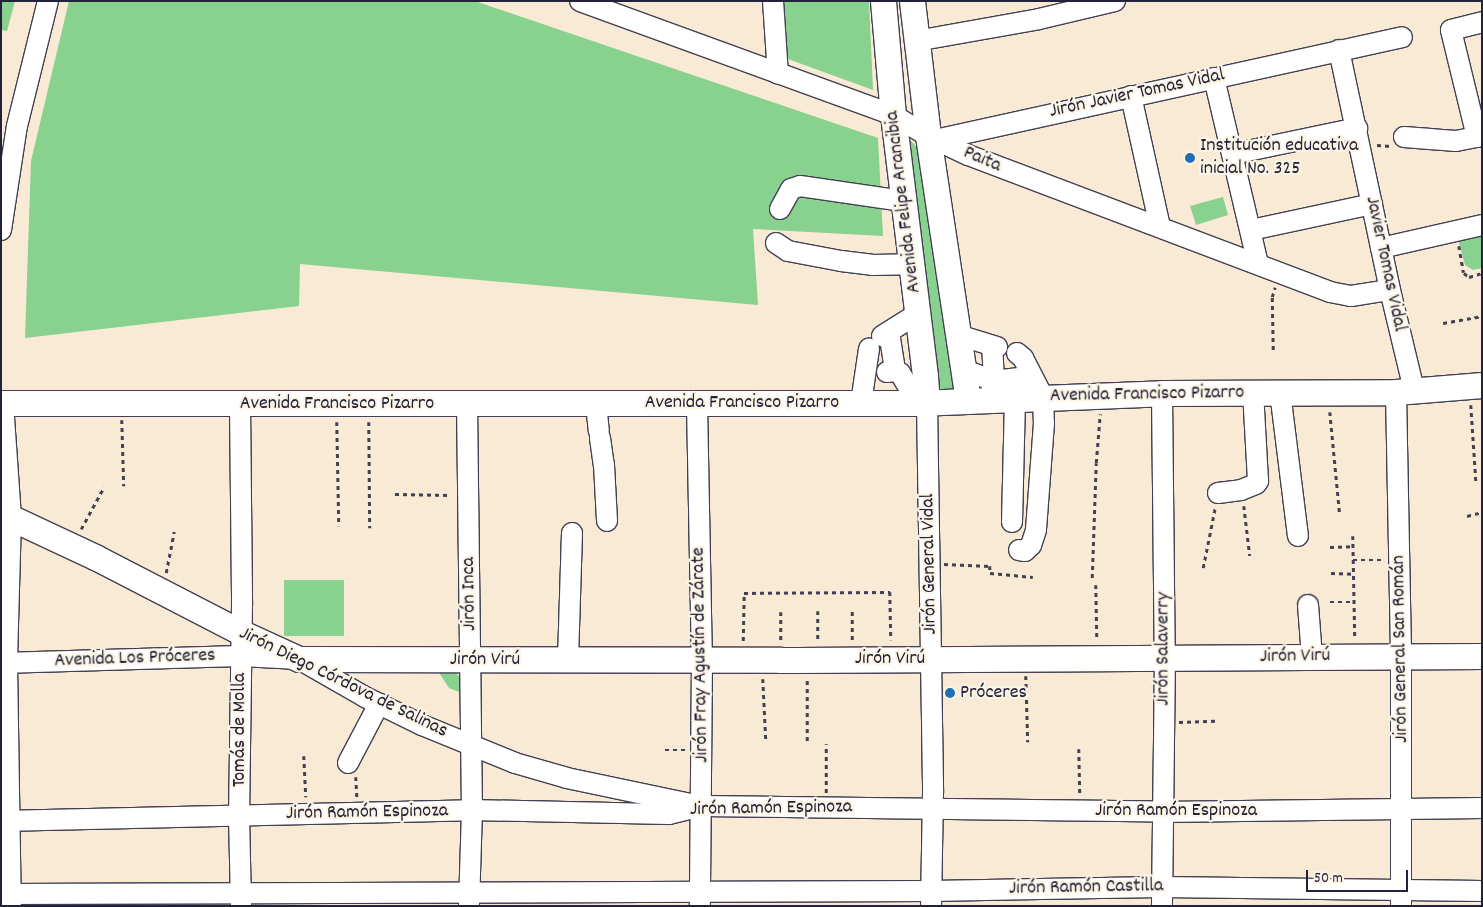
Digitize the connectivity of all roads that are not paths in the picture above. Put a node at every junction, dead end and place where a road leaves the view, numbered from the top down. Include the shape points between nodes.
1 (48, 1) edge
2 (580, 1) edge
3 (772, 1) edge
4 (883, 1) edge
5 (912, 1) edge
6 (1115, 1) edge
7 (1482, 22) edge
8 (1402, 37) dead end
9 (916, 41) junction
10 (1339, 50) junction
11 (778, 74) junction
12 (1214, 78) junction
13 (1131, 96) junction
14 (893, 115) junction
15 (1357, 128) junction
16 (1404, 137) dead end
17 (1480, 137) edge
18 (932, 138) junction
19 (1233, 154) junction
20 (903, 201) junction
21 (1372, 204) junction
22 (780, 209) dead end
23 (1482, 225) edge
24 (1160, 227) junction
25 (1, 230) edge
26 (1251, 230) junction
27 (776, 243) dead end
28 (1382, 248) junction
29 (911, 264) junction
30 (1258, 264) junction
31 (1390, 290) junction
32 (917, 314) junction
33 (958, 335) junction
34 (880, 339) junction
35 (1017, 354) dead end
36 (880, 373) junction
37 (1477, 385) edge
38 (1038, 387) junction
39 (1405, 391) junction
40 (1252, 392) junction
41 (1280, 392) junction
42 (1162, 393) junction
43 (984, 394) junction
44 (1015, 399) junction
45 (2, 403) edge
46 (467, 403) junction
47 (861, 403) junction
48 (922, 403) junction
49 (240, 404) junction
50 (596, 404) junction
51 (697, 404) junction
52 (1218, 492) road end
53 (6, 515) edge
54 (608, 521) dead end
55 (1012, 522) dead end
56 (572, 533) dead end
57 (1298, 536) dead end
58 (1019, 550) dead end
59 (1308, 605) dead end
60 (240, 644) junction
61 (1401, 656) junction
62 (1482, 656) edge
63 (1312, 657) junction
64 (1165, 658) junction
65 (299, 659) junction
66 (931, 659) junction
67 (471, 660) junction
68 (568, 660) junction
69 (702, 660) junction
70 (4, 663) edge
71 (379, 704) junction
72 (470, 745) junction
73 (352, 765) road end
74 (702, 806) junction
75 (932, 808) junction
76 (1482, 808) edge
77 (1402, 809) junction
78 (472, 810) junction
79 (1162, 812) junction
80 (239, 816) junction
81 (6, 821) edge
82 (1482, 890) edge
83 (1161, 896) edge
84 (8, 898) edge
85 (700, 898) edge
86 (931, 898) edge
87 (1401, 898) edge
88 (469, 899) edge
89 (241, 900) edge

1 - 25 street via 17,126
2 - 11 street, Paita
3 - 11 street
4 - 14 main road, Avenida Felipe Arancibia
5 - 9 main road, Avenida Felipe Arancibia
6 - 9 street via 1039,19
7 - 17 street via 1452,29
8 - 10 street, Jirón Javier Tomas Vidal
9 - 18 main road, Avenida Felipe Arancibia
10 - 12 street, Jirón Javier Tomas Vidal
10 - 15 street, Javier Tomas Vidal
11 - 14 street, Paita
12 - 13 street, Jirón Javier Tomas Vidal
12 - 19 street
13 - 18 street, Jirón Javier Tomas Vidal
13 - 24 street
14 - 18 street, Paita
14 - 20 main road, Avenida Felipe Arancibia
15 - 19 street
15 - 21 street, Javier Tomas Vidal
16 - 17 street via 1443,141
18 - 24 street, Paita
18 - 33 main road, Avenida Felipe Arancibia
19 - 26 street
20 - 22 street via 800,186 791,189
20 - 29 main road, Avenida Felipe Arancibia
21 - 26 street
21 - 28 street, Javier Tomas Vidal
23 - 28 street
24 - 30 street, Paita
26 - 30 street
27 - 29 street via 788,251 841,261 872,265
28 - 31 street, Javier Tomas Vidal
29 - 32 main road, Avenida Felipe Arancibia
30 - 31 street, Paita via 1345,296
31 - 39 street, Javier Tomas Vidal
32 - 34 street
32 - 48 main road, Avenida Felipe Arancibia
33 - 43 main road, Avenida Felipe Arancibia via 964,370
33 - 43 street via 994,347
34 - 36 street
34 - 36 street
35 - 38 street
36 - 47 street
36 - 48 street via 900,373
37 - 39 main road, Avenida Francisco Pizarro
38 - 42 main road, Avenida Francisco Pizarro via 1102,395
38 - 43 street
38 - 44 main road, Avenida Francisco Pizarro
38 - 58 street via 1044,423 1036,530 1031,546 1025,551
39 - 41 main road, Avenida Francisco Pizarro
39 - 61 street, Jirón General San Román
40 - 41 main road, Avenida Francisco Pizarro
40 - 42 main road, Avenida Francisco Pizarro
40 - 52 street via 1258,481 1242,490
41 - 57 street
42 - 64 street, Jirón Salaverry
43 - 44 main road, Avenida Francisco Pizarro
43 - 48 main road, Avenida Francisco Pizarro
44 - 55 street
45 - 49 main road, Avenida Francisco Pizarro
45 - 53 street
46 - 49 main road, Avenida Francisco Pizarro
46 - 50 main road, Avenida Francisco Pizarro
46 - 67 street, Jirón Inca
47 - 48 main road, Avenida Francisco Pizarro
47 - 51 main road, Avenida Francisco Pizarro
48 - 66 street, Jirón General Vidal
49 - 60 street, Tomás de Molla
50 - 51 main road, Avenida Francisco Pizarro
50 - 54 street
51 - 69 street, Jirón Fray Agustín de Zárate
53 - 60 main road, Jirón Diego Córdova de Salinas via 161,591
53 - 70 street
56 - 68 street
59 - 63 street
60 - 65 main road, Jirón Diego Córdova de Salinas
60 - 70 street, Avenida Los Próceres
60 - 80 street, Tomás de Molla
61 - 62 main road, Jirón Virú
61 - 63 main road, Jirón Virú
61 - 77 street, Jirón General San Román
63 - 64 main road, Jirón Virú
64 - 66 main road, Jirón Virú
64 - 79 street, Jirón Salaverry
65 - 67 main road, Jirón Virú
65 - 71 street, Jirón Diego Córdova de Salinas
66 - 69 main road, Jirón Virú
66 - 75 street, Jirón General Vidal
67 - 68 main road, Jirón Virú
67 - 72 street, Jirón Inca
68 - 69 main road, Jirón Virú
69 - 74 street, Jirón Fray Agustín de Zárate
70 - 81 street
71 - 72 street, Jirón Diego Córdova de Salinas
71 - 73 street
72 - 74 street, Jirón Diego Córdova de Salinas via 542,772
72 - 78 street, Jirón Inca
74 - 75 street, Jirón Ramón Espinoza
74 - 78 street, Jirón Ramón Espinoza via 669,814
74 - 85 street, Jirón Fray Agustín de Zárate
75 - 79 street, Jirón Ramón Espinoza
75 - 86 street, Jirón General Vidal
76 - 77 street, Jirón Ramón Espinoza
77 - 79 street, Jirón Ramón Espinoza
77 - 87 street, Jirón General San Román
78 - 80 street, Jirón Ramón Espinoza
78 - 88 street, Jirón Inca
79 - 83 street, Jirón Salaverry
80 - 81 street, Jirón Ramón Espinoza
80 - 89 street, Tomás de Molla
81 - 84 street
82 - 87 street, Jirón Ramón Castilla
83 - 86 street, Jirón Ramón Castilla
83 - 87 street, Jirón Ramón Castilla
84 - 89 street, Jirón Ramón Castilla
85 - 86 street, Jirón Ramón Castilla
85 - 88 street, Jirón Ramón Castilla
88 - 89 street, Jirón Ramón Castilla

